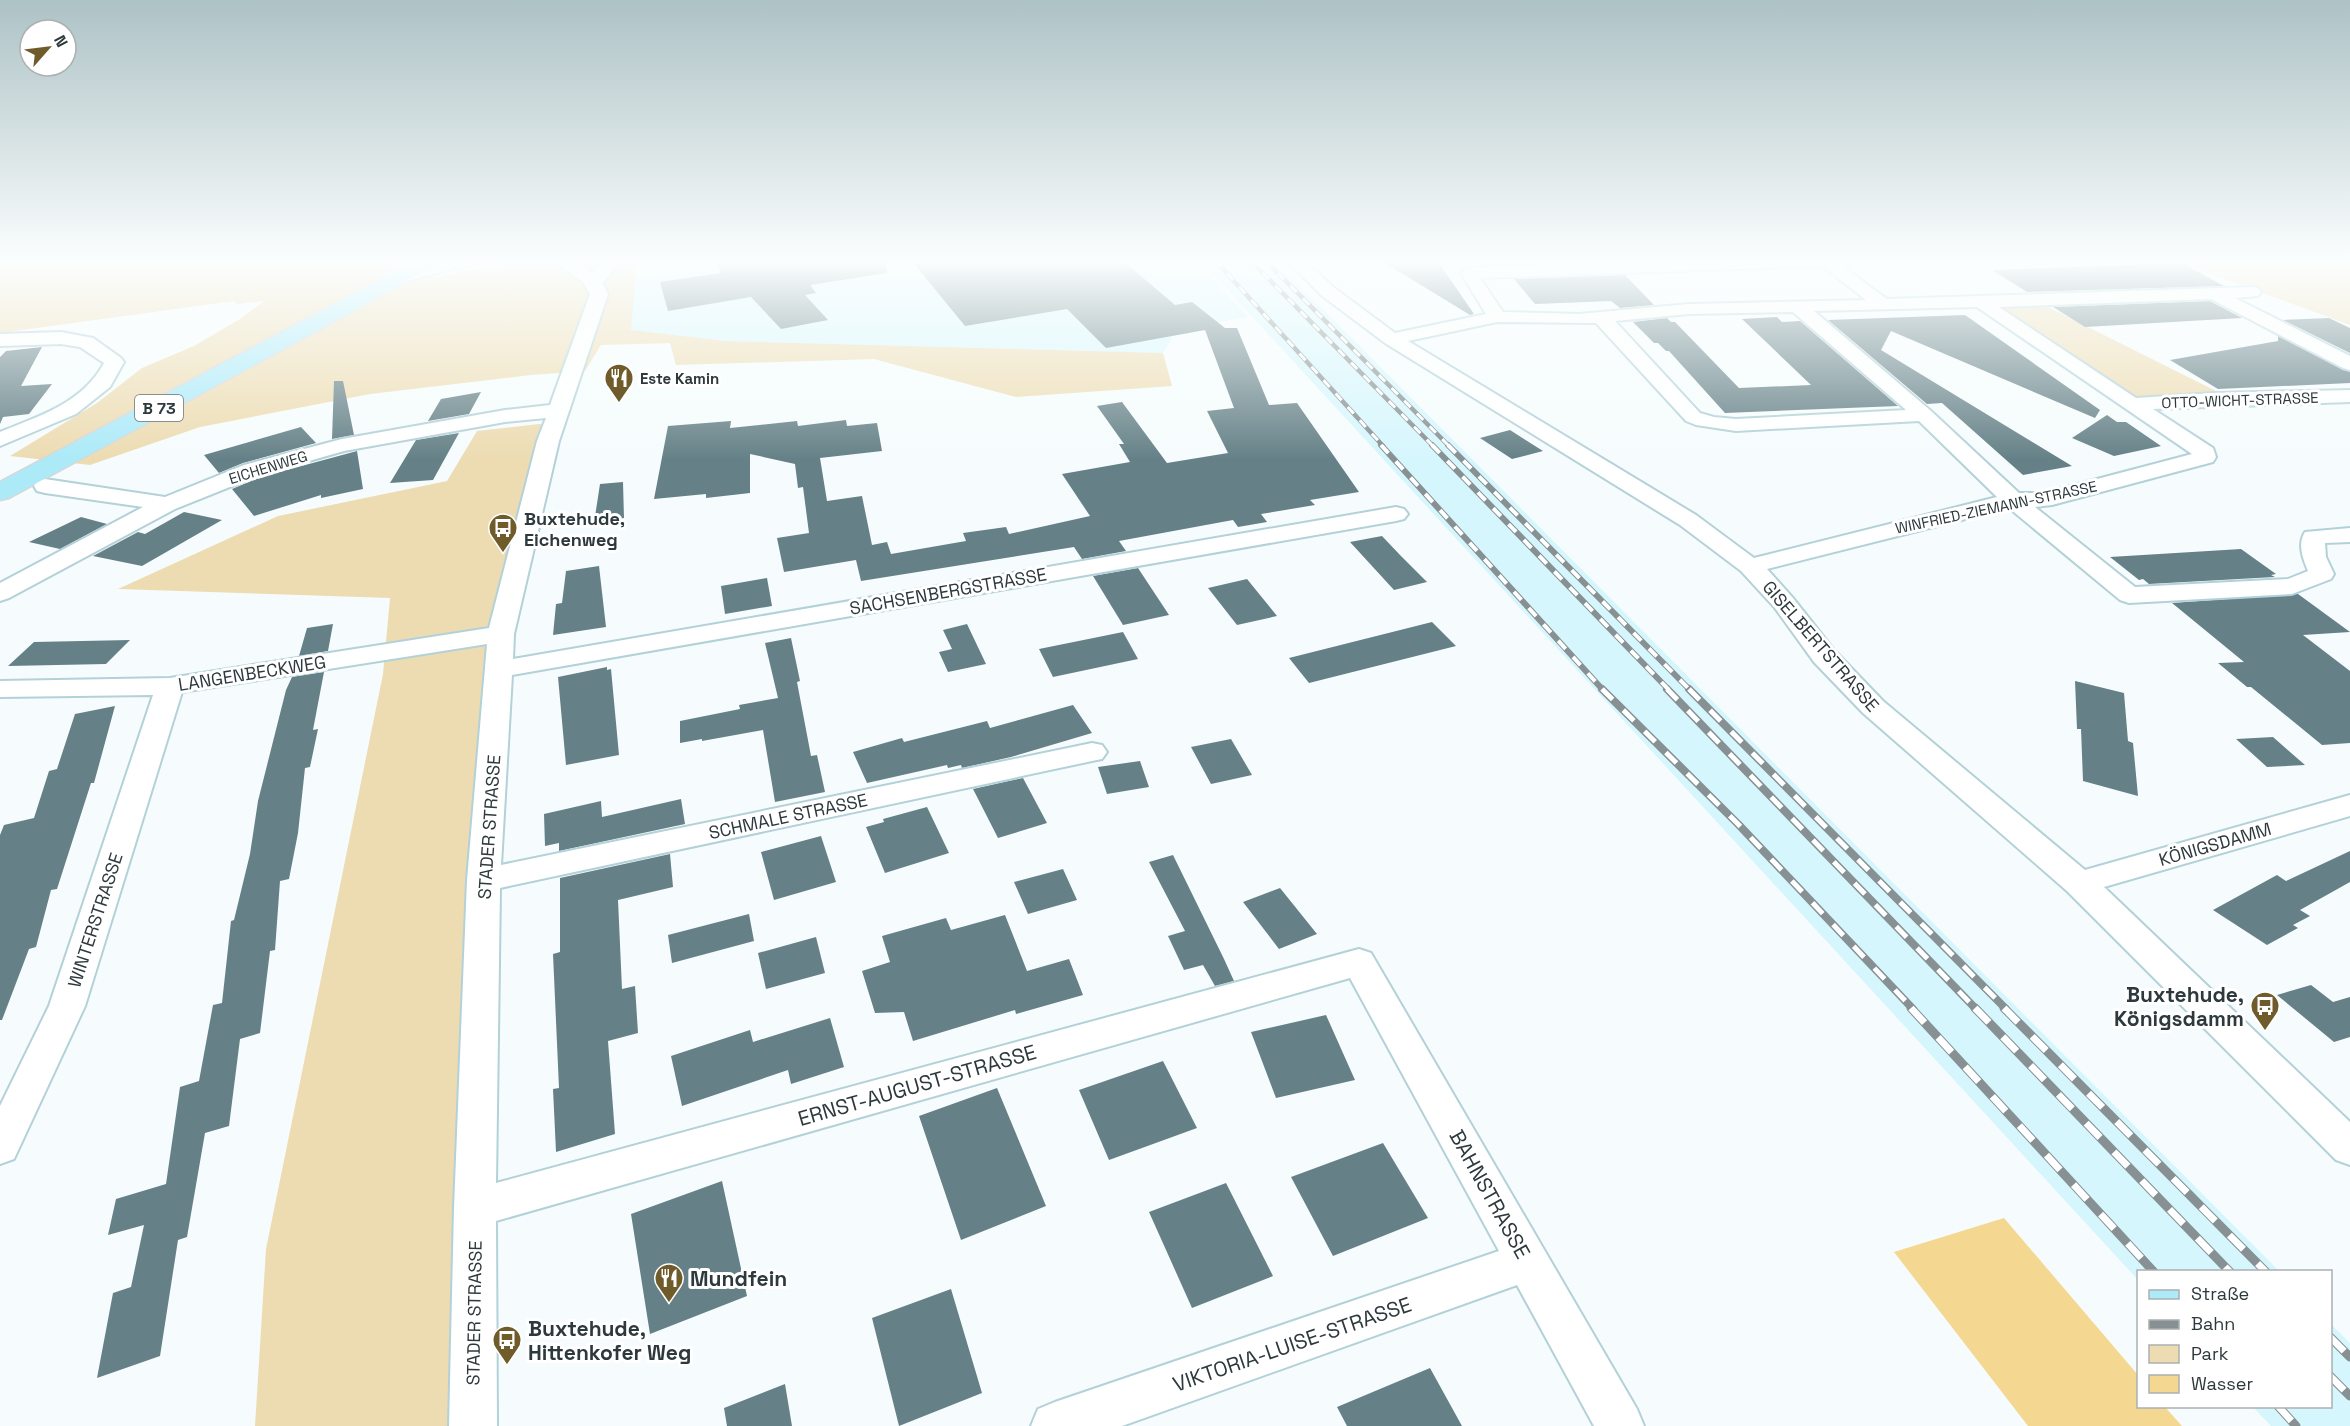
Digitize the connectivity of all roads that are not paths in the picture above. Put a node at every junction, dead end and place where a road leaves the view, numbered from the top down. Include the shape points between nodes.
1 (308, 327) edge
2 (587, 327) edge
3 (1375, 327) edge
4 (1451, 327) edge
5 (1610, 327) edge
6 (1821, 327) edge
7 (2017, 327) edge
8 (2278, 327) edge
9 (1392, 339) junction
10 (0, 340) edge
11 (2350, 364) edge
12 (2350, 396) edge
13 (2329, 398) junction
14 (2130, 404) junction
15 (558, 410) junction
16 (2350, 410) edge
17 (1924, 415) junction
18 (0, 440) edge
19 (45, 486) dead end
20 (0, 492) edge
21 (2013, 500) junction
22 (167, 504) junction
23 (1396, 514) dead end
24 (2350, 535) edge
25 (1750, 566) junction
26 (0, 593) edge
27 (501, 634) junction
28 (501, 669) junction
29 (170, 686) junction
30 (0, 688) edge
31 (1092, 752) dead end
32 (2350, 806) edge
33 (484, 880) junction
34 (2079, 883) junction
35 (1359, 962) joint
36 (0, 1147) edge
37 (2350, 1148) edge
38 (475, 1208) junction
39 (1528, 1261) junction
40 (473, 1426) edge
41 (1055, 1426) edge
42 (1620, 1426) edge

1 - 20 main road, B 73
2 - 15 street, STADER STRASSE
3 - 9 street, GISELBERTSTRASSE
4 - 9 street
5 - 17 street via 1693,417 1707,423 1819,422
6 - 17 street
7 - 14 street, WINFRIED-ZIEMANN-STRASSE
8 - 11 street
9 - 25 street, GISELBERTSTRASSE via 1688,520
10 - 18 street via 86,342 114,362 103,383 69,410
12 - 13 street, OTTO-WICHT-STRASSE
13 - 14 street, OTTO-WICHT-STRASSE
13 - 16 street
14 - 21 street, WINFRIED-ZIEMANN-STRASSE via 2198,447 2205,457 2044,500
15 - 22 street, EICHENWEG via 342,446 252,470
15 - 27 street, STADER STRASSE
17 - 21 street
19 - 22 street
21 - 24 street via 2129,595 2292,586 2322,574 2314,557 2313,537
21 - 25 street, WINFRIED-ZIEMANN-STRASSE
22 - 26 street, EICHENWEG
23 - 28 street, SACHSENBERGSTRASSE
25 - 34 street, GISELBERTSTRASSE via 1824,656 1873,707
27 - 28 street, STADER STRASSE
27 - 29 street, LANGENBECKWEG
28 - 33 street, STADER STRASSE
29 - 30 street, LANGENBECKWEG
29 - 36 street, WINTERSTRASSE via 67,1006
31 - 33 street, SCHMALE STRASSE
32 - 34 street, KÖNIGSDAMM
33 - 38 street, STADER STRASSE
34 - 37 street, GISELBERTSTRASSE
35 - 38 street, ERNST-AUGUST-STRASSE
35 - 39 street, BAHNSTRASSE
38 - 40 street, STADER STRASSE
39 - 41 street, VIKTORIA-LUISE-STRASSE
39 - 42 street, BAHNSTRASSE

